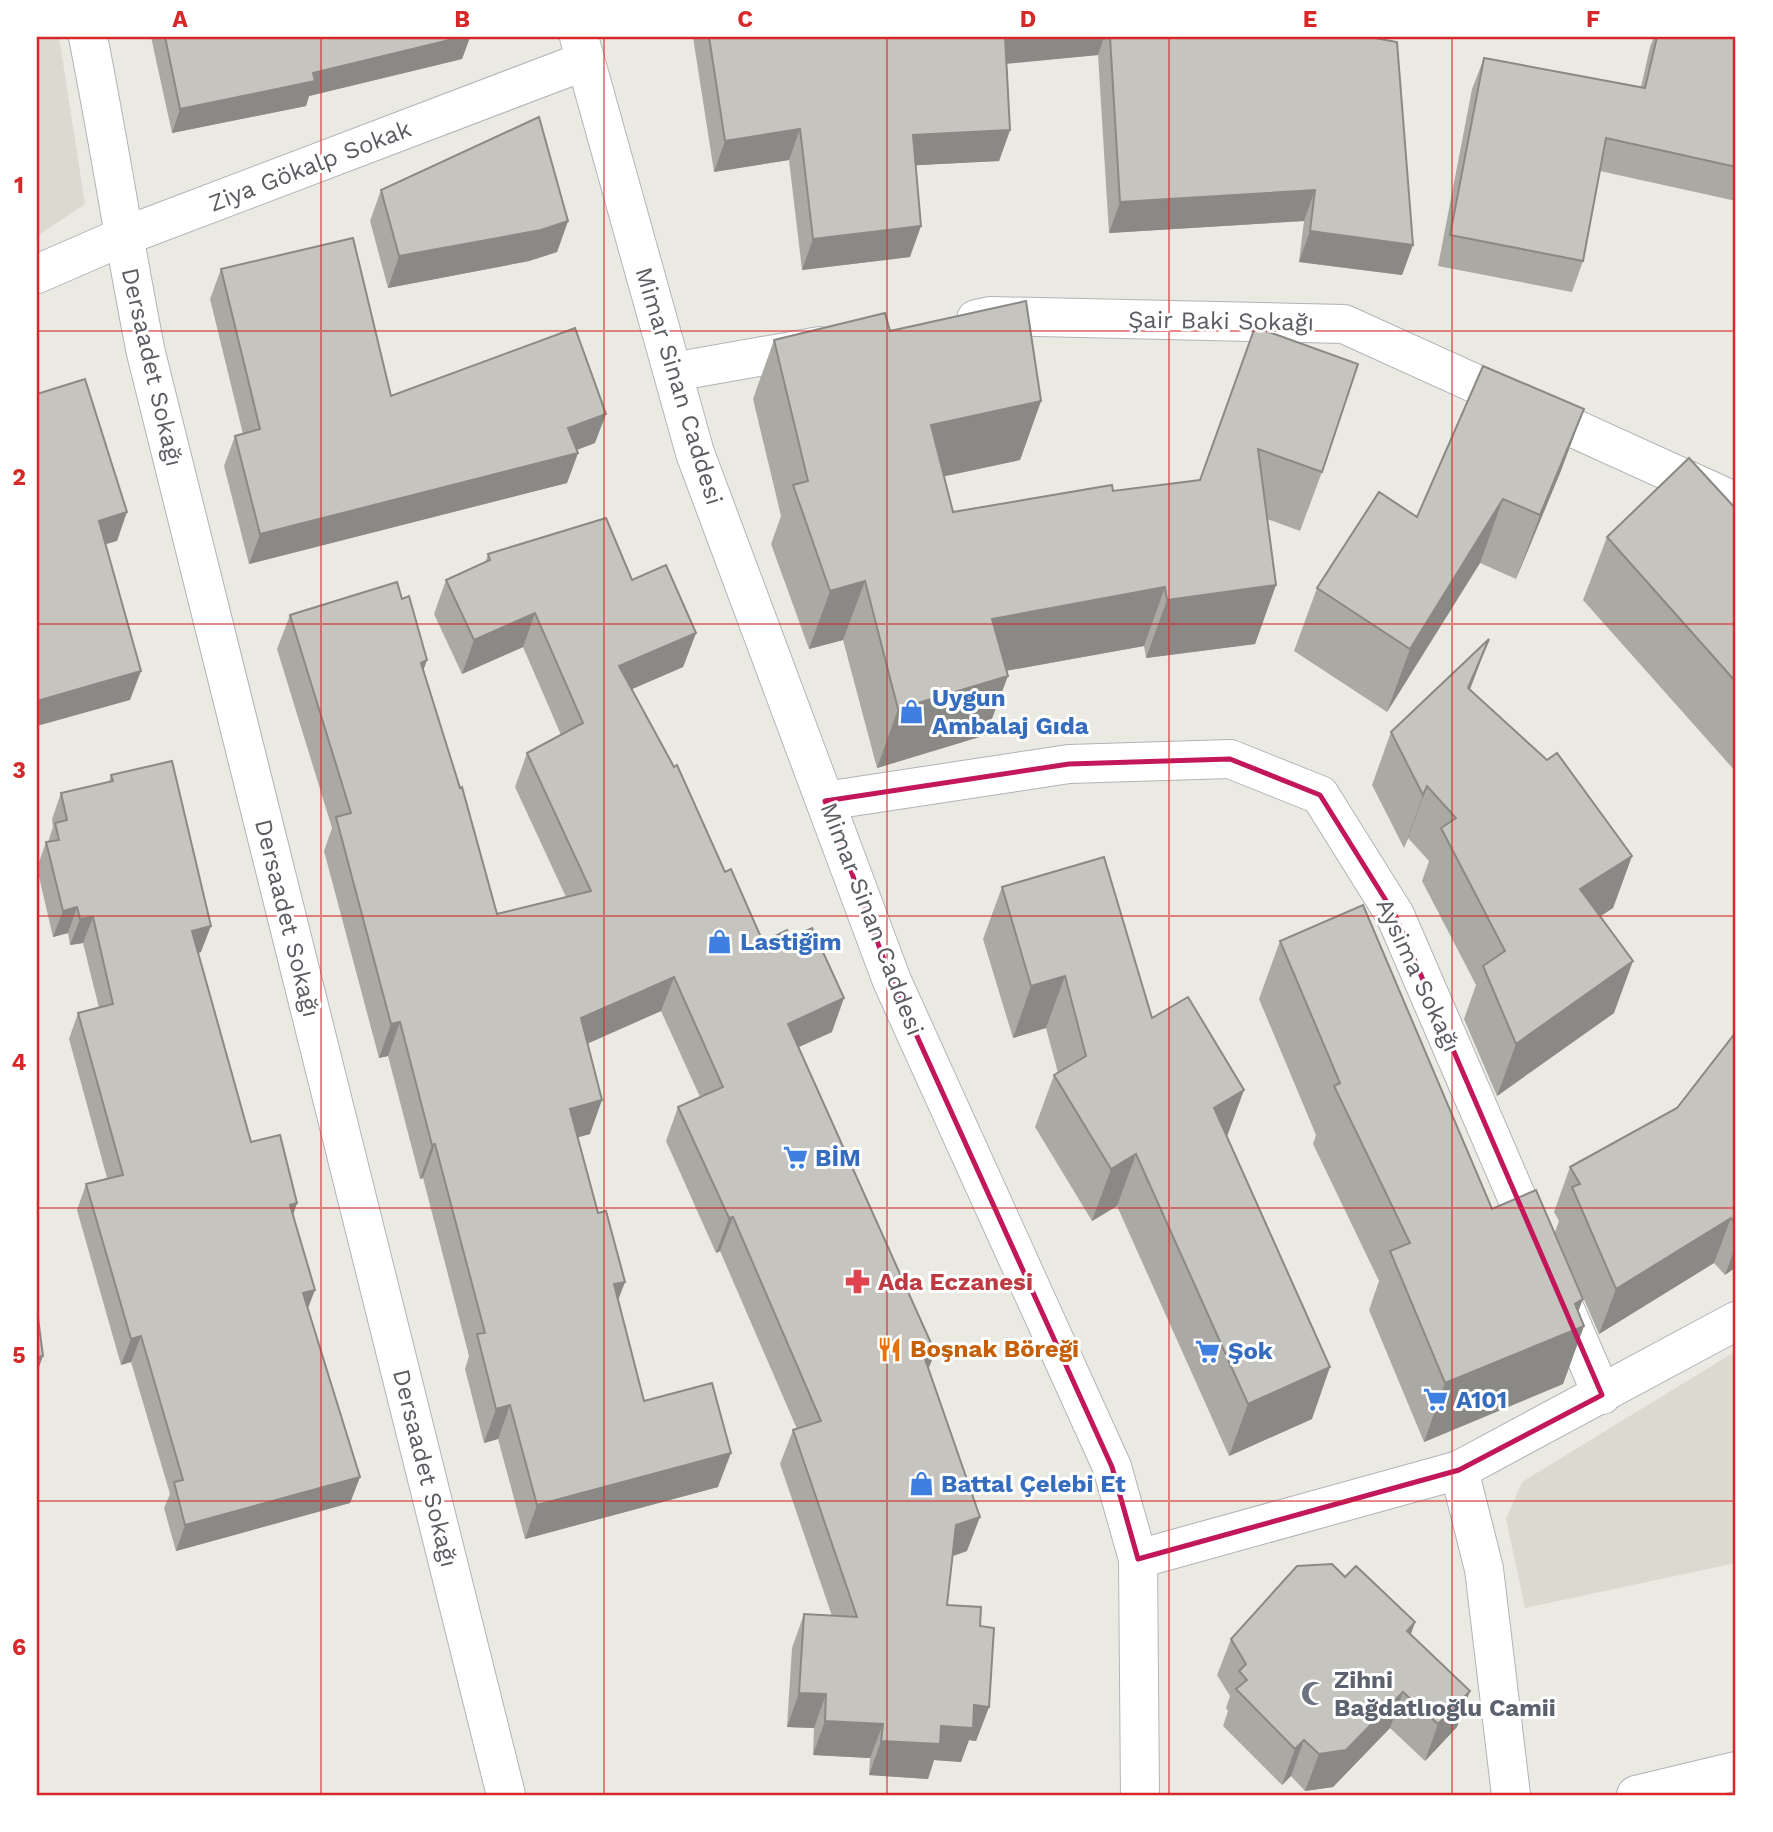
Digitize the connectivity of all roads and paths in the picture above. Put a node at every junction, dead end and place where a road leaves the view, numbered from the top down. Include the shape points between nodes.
1 (88, 37) edge
2 (582, 49) edge
3 (122, 237) junction
4 (37, 274) edge
5 (935, 326) edge
6 (852, 340) edge
7 (673, 372) junction
8 (1736, 502) edge
9 (825, 801) junction
10 (1736, 1321) edge
11 (1602, 1395) junction
12 (1459, 1471) junction
13 (1138, 1559) junction
14 (1736, 1771) edge
15 (506, 1795) edge
16 (1140, 1795) edge
17 (1511, 1795) edge
18 (1636, 1795) edge

1 - 3 street, Dersaadet Sokağı via 115,173
2 - 3 street, Ziya Gökalp Sokak
2 - 7 street, Mimar Sinan Caddesi
3 - 4 street, Ziya Gökalp Sokak
3 - 15 street, Dersaadet Sokağı via 146,353
5 - 8 street, Şair Baki Sokağı via 990,316 1344,324
6 - 7 street
7 - 9 street, Mimar Sinan Caddesi via 695,453
9 - 11 street, Aysima Sokağı via 1069,764 1230,758 1320,794 1395,915
9 - 13 street, Mimar Sinan Caddesi via 892,981 1112,1467
10 - 11 street
11 - 12 street
12 - 13 street
12 - 17 street via 1484,1569
13 - 16 street, Mimar Sinan Caddesi
14 - 18 street

